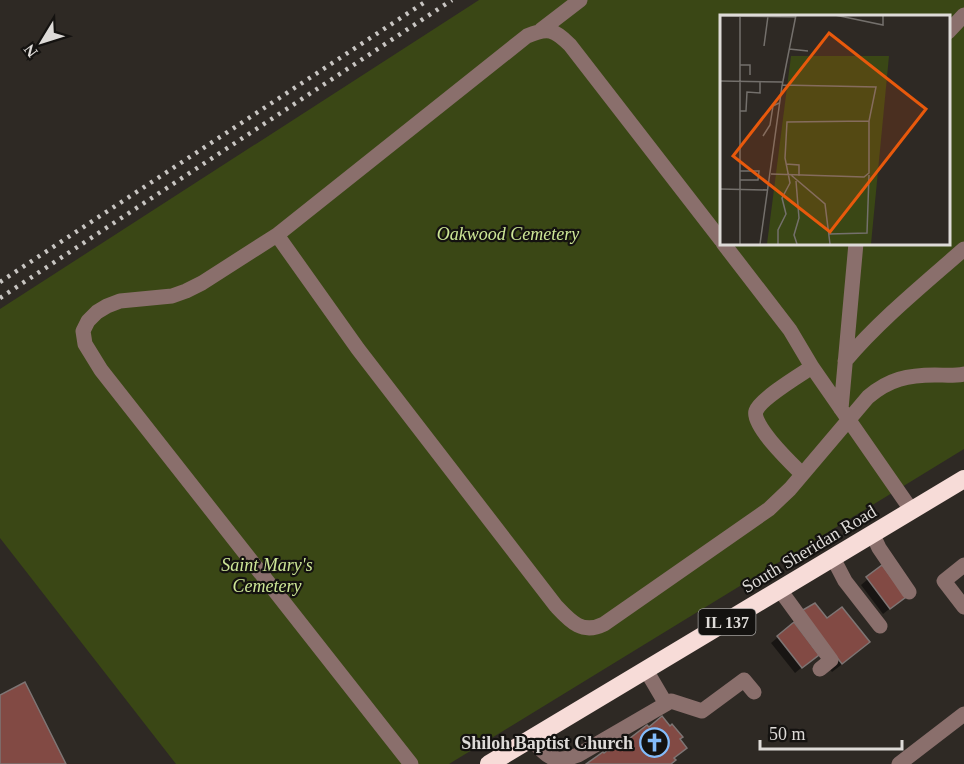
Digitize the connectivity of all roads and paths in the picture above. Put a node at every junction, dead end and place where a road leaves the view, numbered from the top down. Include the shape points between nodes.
1 (580, 0) edge
2 (964, 15) edge
3 (541, 30) junction
4 (949, 31) edge
5 (277, 235) junction
6 (720, 238) edge
7 (724, 244) edge
8 (856, 244) edge
9 (964, 249) edge
10 (845, 361) junction
11 (812, 368) junction
12 (964, 374) edge
13 (845, 415) junction
14 (802, 474) junction
15 (964, 479) edge
16 (912, 511) junction
17 (873, 535) junction
18 (833, 558) junction
19 (964, 566) edge
20 (780, 590) junction
21 (909, 592) dead end
22 (964, 607) edge
23 (880, 626) dead end
24 (820, 669) dead end
25 (646, 670) junction
26 (754, 692) dead end
27 (666, 704) junction
28 (964, 714) edge
29 (532, 739) junction
30 (411, 764) edge
31 (489, 764) edge
32 (899, 764) edge

1 - 3 street
2 - 4 street
3 - 5 street via 527,36
3 - 6 street via 555,32 570,45
5 - 14 street via 358,349 556,606 577,625 587,629 604,624 769,509
5 - 30 street via 186,291 107,306 88,321 83,331 85,344 101,370
7 - 11 street via 790,330
8 - 10 street
9 - 10 street
10 - 13 street
11 - 13 street
11 - 14 street via 756,410 759,424
12 - 13 street via 922,375 890,382
13 - 14 street
13 - 16 street
15 - 16 highway, South Sheridan Road / IL 137
16 - 17 highway, South Sheridan Road / IL 137
17 - 18 highway, South Sheridan Road / IL 137
17 - 21 street
18 - 20 highway, South Sheridan Road / IL 137
18 - 23 street via 845,582
19 - 22 street via 944,581
20 - 24 street via 831,660
20 - 25 highway, South Sheridan Road / IL 137
25 - 27 street
25 - 29 highway, South Sheridan Road / IL 137
26 - 27 street via 744,680 702,711 671,701
27 - 29 street via 566,759 544,754
28 - 32 street
29 - 31 highway, South Sheridan Road / IL 137

